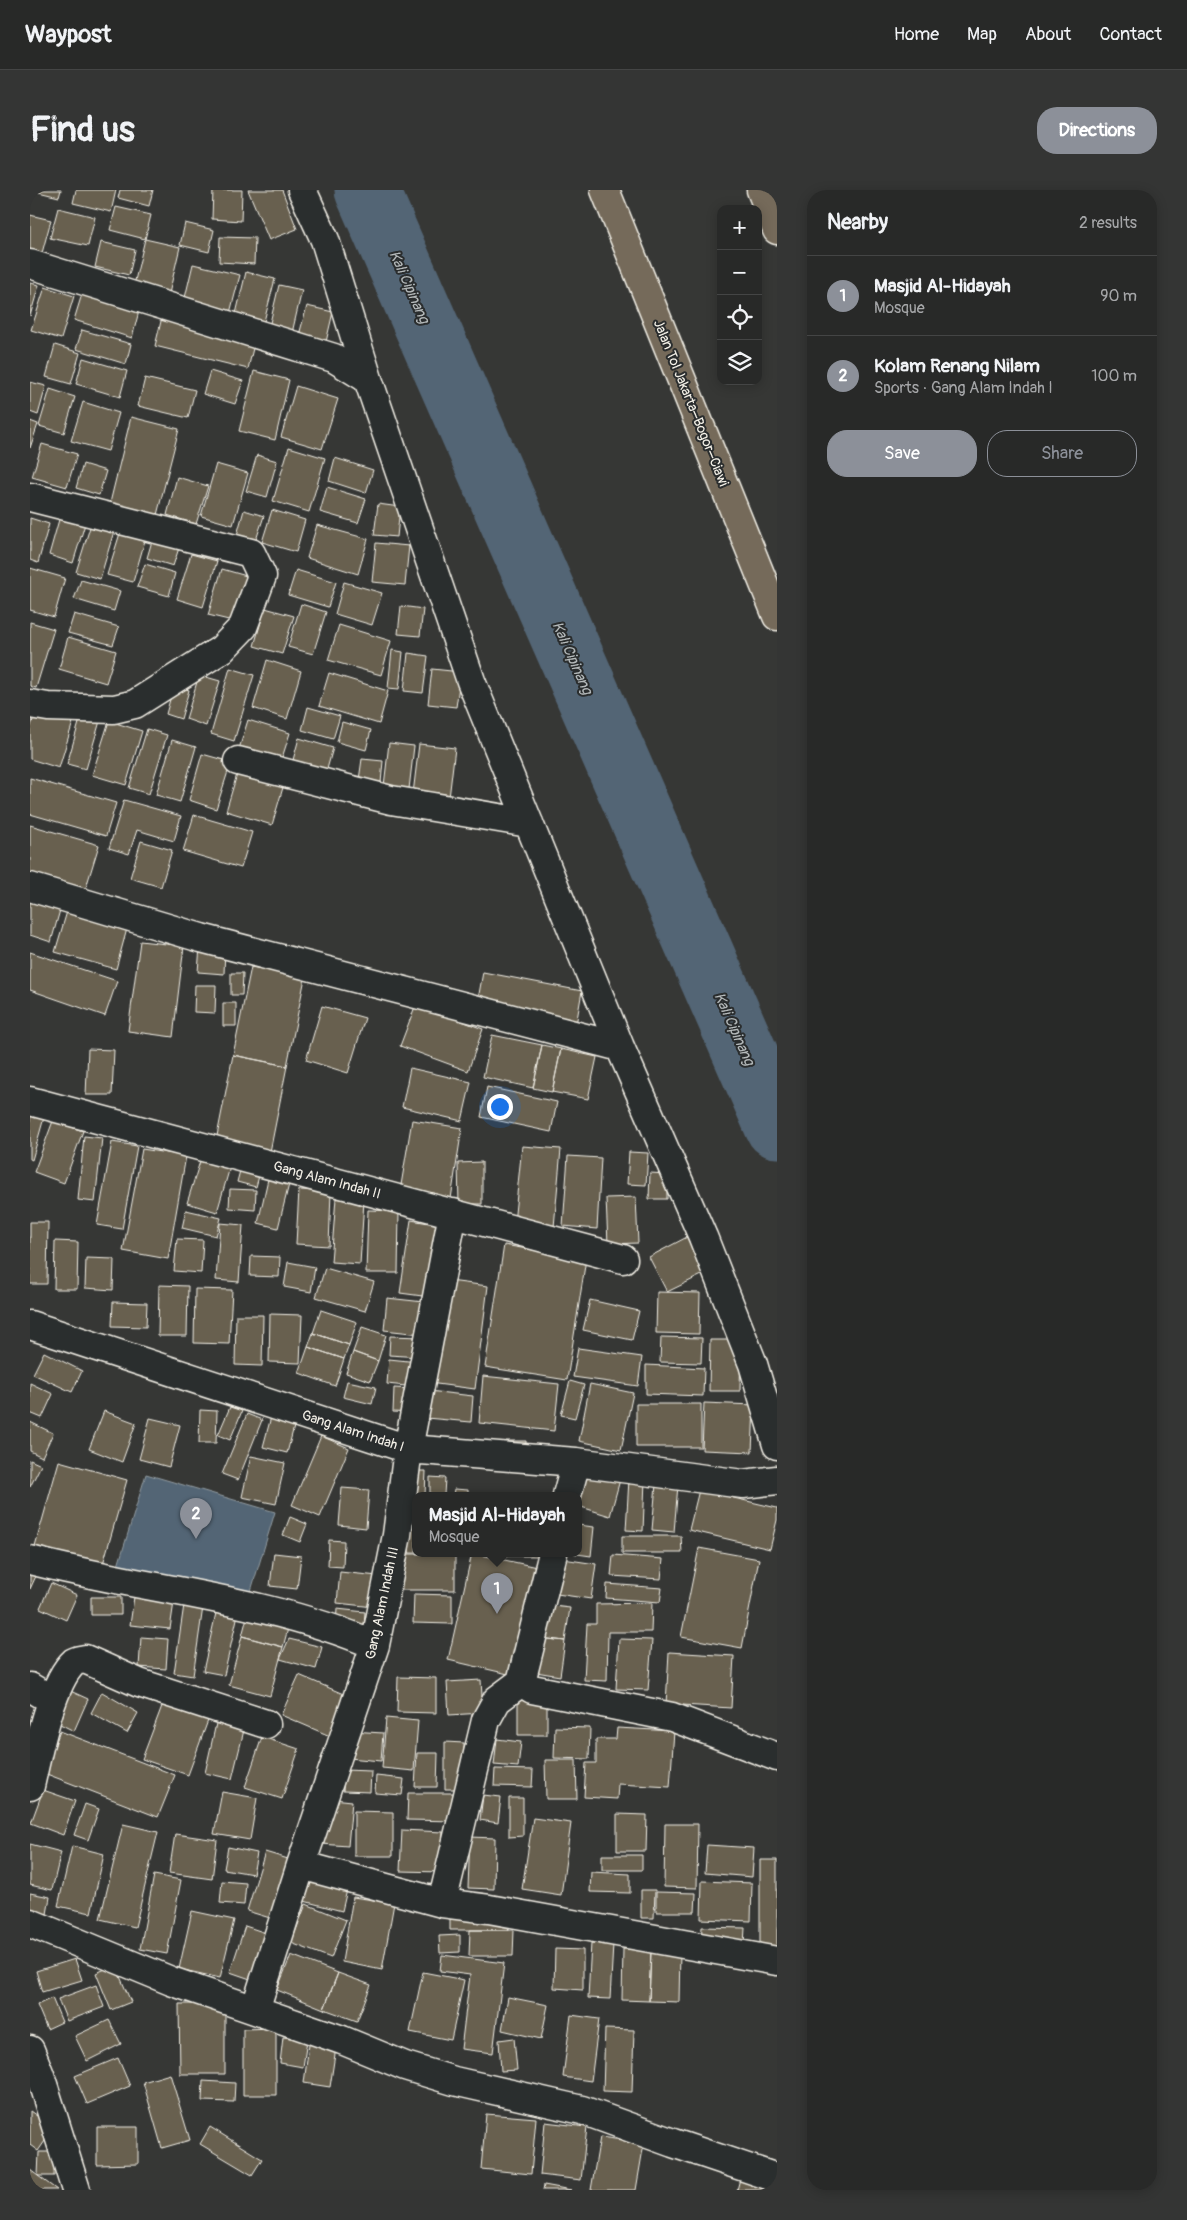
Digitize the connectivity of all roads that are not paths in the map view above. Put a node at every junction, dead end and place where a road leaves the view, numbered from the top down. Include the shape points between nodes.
1 (302, 190) edge
2 (606, 190) edge
3 (761, 190) edge
4 (777, 230) edge
5 (30, 264) edge
6 (368, 379) junction
7 (30, 497) edge
8 (777, 616) edge
9 (30, 704) edge
10 (238, 761) dead end
11 (529, 823) junction
12 (30, 887) edge
13 (620, 1047) junction
14 (30, 1101) edge
15 (453, 1213) junction
16 (623, 1259) dead end
17 (30, 1326) edge
18 (777, 1444) edge
19 (408, 1449) junction
20 (576, 1462) junction
21 (777, 1480) edge
22 (569, 1492) edge
23 (553, 1557) edge
24 (30, 1560) edge
25 (375, 1644) junction
26 (521, 1682) junction
27 (41, 1693) edge
28 (266, 1724) dead end
29 (777, 1757) edge
30 (30, 1786) edge
31 (301, 1865) junction
32 (442, 1903) junction
33 (30, 1923) edge
34 (777, 1961) edge
35 (255, 2010) junction
36 (30, 2050) edge
37 (777, 2178) edge
38 (76, 2190) edge

1 - 6 street via 326,240
2 - 8 highway, Jalan Tol Jakarta–Bogor–Ciawi
3 - 4 highway
5 - 6 street via 334,358
6 - 11 street via 471,681
7 - 9 street via 250,553 262,576 243,627 222,649 135,704 114,709
10 - 11 street via 391,800
11 - 13 street
12 - 13 street via 201,938
13 - 18 street via 703,1237 753,1364
14 - 15 street, Gang Alam Indah II
15 - 16 street, Gang Alam Indah II
15 - 19 street, Gang Alam Indah III
17 - 19 street, Gang Alam Indah I
19 - 20 street, Gang Alam Indah I
19 - 25 street, Gang Alam Indah III via 397,1535
20 - 21 street, Gang Alam Indah I via 743,1484
20 - 22 street
23 - 26 street
24 - 25 street via 278,1613
25 - 31 street, Gang Alam Indah III
26 - 29 street via 532,1689 672,1717
26 - 32 street via 497,1700 486,1720
27 - 28 street via 74,1662 85,1659 139,1683
27 - 30 street
31 - 32 street
31 - 35 street, Gang Alam Indah III
32 - 34 street
33 - 35 street
35 - 37 street via 406,2066 454,2081 582,2110
36 - 38 street

